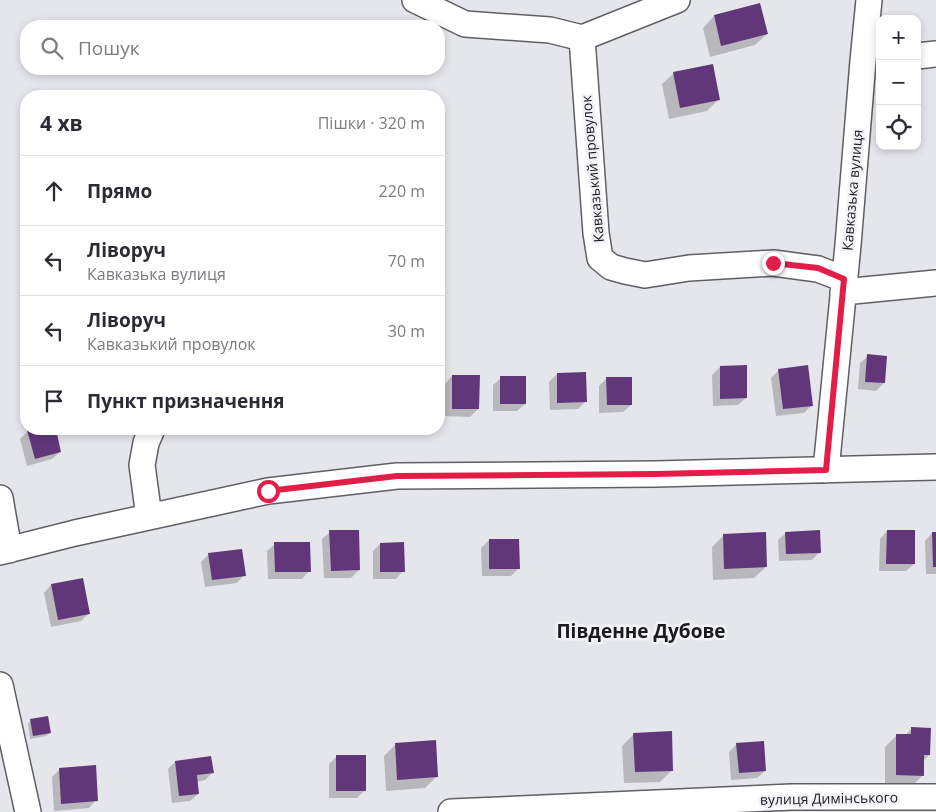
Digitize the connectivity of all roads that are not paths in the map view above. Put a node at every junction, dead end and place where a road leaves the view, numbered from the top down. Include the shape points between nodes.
1 (415, 0) edge
2 (677, 0) edge
3 (869, 0) edge
4 (582, 38) junction
5 (936, 54) edge
6 (921, 56) edge
7 (871, 60) edge
8 (936, 283) edge
9 (844, 286) junction
10 (149, 435) edge
11 (936, 467) edge
12 (826, 470) junction
13 (0, 498) edge
14 (149, 517) junction
15 (4, 551) edge
16 (0, 685) edge
17 (936, 797) edge
18 (28, 812) edge
19 (451, 812) edge

1 - 4 street via 465,24 550,30
2 - 4 street
3 - 7 street, Кавказька вулиця
4 - 9 street, Кавказький провулок via 600,258 611,267 645,275 689,268 773,263 818,268
5 - 6 street
7 - 9 street, Кавказька вулиця
8 - 9 street
9 - 12 street, Кавказька вулиця
10 - 14 street via 142,465
11 - 12 street
12 - 14 street via 397,476 268,491
13 - 15 street
14 - 15 street
16 - 18 street
17 - 19 street, вулиця Димінського via 792,797

